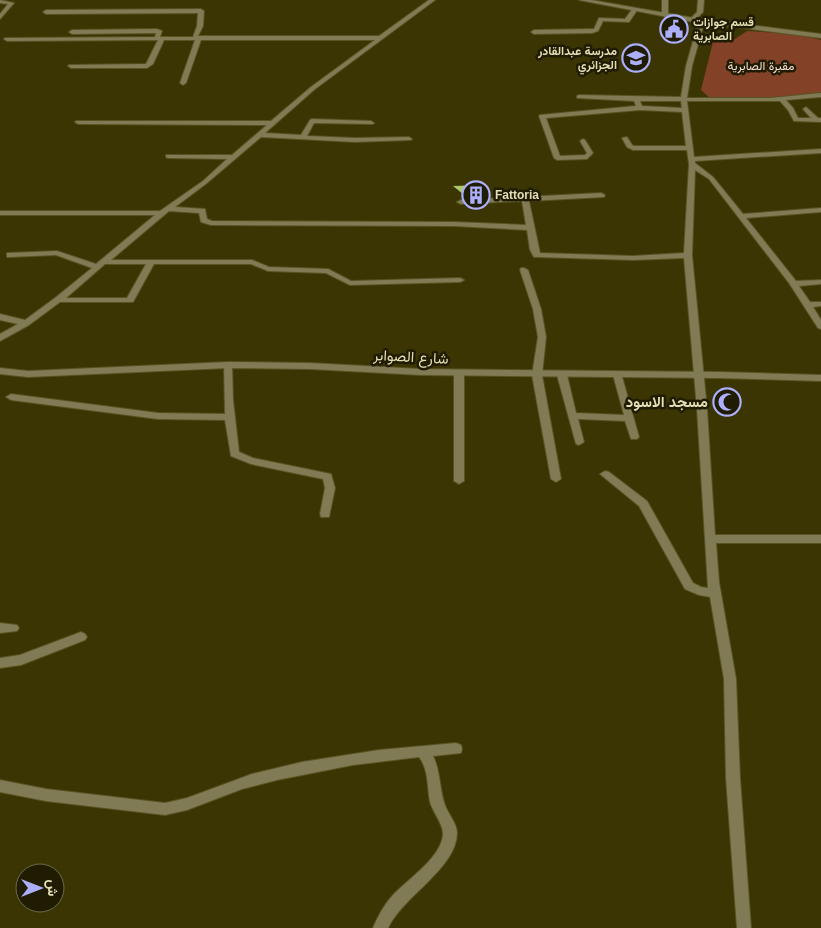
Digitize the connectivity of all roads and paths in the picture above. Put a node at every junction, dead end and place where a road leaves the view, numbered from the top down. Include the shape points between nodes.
1 (432, 0) edge
2 (582, 0) edge
3 (665, 0) edge
4 (701, 0) edge
5 (0, 1) edge
6 (635, 9) junction
7 (46, 12) dead end
8 (665, 15) junction
9 (0, 16) edge
10 (694, 20) junction
11 (72, 32) dead end
12 (534, 32) dead end
13 (821, 36) edge
14 (160, 38) junction
15 (197, 38) junction
16 (381, 38) junction
17 (6, 39) dead end
18 (71, 66) dead end
19 (183, 83) dead end
20 (821, 96) edge
21 (579, 97) dead end
22 (636, 99) junction
23 (684, 100) junction
24 (781, 100) junction
25 (640, 108) junction
26 (806, 109) dead end
27 (684, 110) junction
28 (819, 120) edge
29 (78, 122) dead end
30 (272, 123) junction
31 (371, 123) dead end
32 (378, 131) dead end
33 (258, 135) junction
34 (303, 138) junction
35 (624, 138) dead end
36 (409, 139) dead end
37 (379, 140) junction
38 (583, 141) dead end
39 (690, 148) junction
40 (821, 151) edge
41 (168, 156) dead end
42 (234, 156) junction
43 (691, 162) junction
44 (601, 195) dead end
45 (525, 199) junction
46 (461, 202) dead end
47 (821, 210) edge
48 (165, 211) junction
49 (0, 213) edge
50 (741, 216) junction
51 (531, 228) junction
52 (688, 254) junction
53 (10, 255) dead end
54 (150, 264) junction
55 (101, 265) junction
56 (524, 270) dead end
57 (460, 280) dead end
58 (821, 282) edge
59 (793, 284) junction
60 (58, 300) junction
61 (821, 304) edge
62 (807, 305) junction
63 (0, 317) edge
64 (26, 323) junction
65 (821, 326) edge
66 (0, 338) edge
67 (228, 365) junction
68 (0, 372) edge
69 (459, 373) junction
70 (537, 375) junction
71 (562, 375) junction
72 (618, 375) junction
73 (699, 375) junction
74 (821, 378) edge
75 (11, 398) dead end
76 (572, 416) junction
77 (231, 417) junction
78 (629, 418) junction
79 (634, 437) dead end
80 (579, 442) dead end
81 (605, 474) dead end
82 (556, 478) dead end
83 (459, 481) dead end
84 (326, 514) dead end
85 (710, 539) junction
86 (821, 539) edge
87 (714, 593) junction
88 (0, 628) edge
89 (13, 628) dead end
90 (80, 637) dead end
91 (0, 663) edge
92 (456, 749) dead end
93 (422, 751) junction
94 (0, 786) edge
95 (380, 928) edge
96 (744, 928) edge

1 - 16 street
2 - 6 street
3 - 8 street
4 - 10 street via 700,12
5 - 9 street via 11,3
6 - 8 street
6 - 12 street via 627,21 601,19 592,32
7 - 15 street via 201,11
8 - 10 street
10 - 13 street
10 - 23 street via 700,27
11 - 14 street via 157,31
14 - 15 street
14 - 17 street
14 - 18 street via 147,66
15 - 16 street
15 - 19 street
16 - 30 street
20 - 24 street
21 - 22 street
22 - 23 street
22 - 25 street
23 - 24 street
23 - 27 street
24 - 28 street via 791,109 796,120
25 - 27 street
25 - 38 street via 542,116 557,158 587,157 590,153
26 - 28 street
27 - 39 street
29 - 30 street
30 - 33 street
31 - 34 street via 312,121
32 - 37 street
33 - 34 street
33 - 42 street
34 - 37 street
35 - 39 street via 633,148
36 - 37 street
39 - 43 street
40 - 43 street
41 - 42 street
42 - 48 street
43 - 50 street via 706,172
43 - 52 street
44 - 45 street
45 - 46 street
45 - 51 street
47 - 50 street
48 - 49 street
48 - 51 street via 202,211 204,220 211,223 454,224
48 - 55 street
50 - 59 street
51 - 52 street via 534,250 541,256 633,258
52 - 73 street
53 - 55 street via 58,253
54 - 55 street
54 - 57 street via 252,262 268,269 328,272 350,283
54 - 60 street via 130,300
55 - 60 street
56 - 70 street via 542,337
58 - 59 street
59 - 62 street
60 - 64 street
61 - 62 street
62 - 65 street
63 - 64 street
64 - 66 street
67 - 68 street, شارع الصوابر via 28,374
67 - 69 street, شارع الصوابر
67 - 77 street
69 - 70 street, شارع الصوابر
69 - 83 street
70 - 71 street, شارع الصوابر
70 - 82 street
71 - 72 street, شارع الصوابر
71 - 76 street
72 - 73 street, شارع الصوابر
72 - 78 street
73 - 74 street, شارع الصوابر
73 - 85 street
75 - 77 street via 158,416
76 - 78 street
76 - 80 street
77 - 84 street via 232,446 234,454 240,458 327,476 330,488
78 - 79 street
81 - 87 street via 642,504 689,586
85 - 86 street
85 - 87 street
87 - 96 street via 730,679 733,778
88 - 89 street
90 - 91 street via 21,660
92 - 93 street
93 - 94 street via 289,771 165,809
93 - 95 street via 431,763 439,808 450,830 449,843 440,861 406,889 384,914

